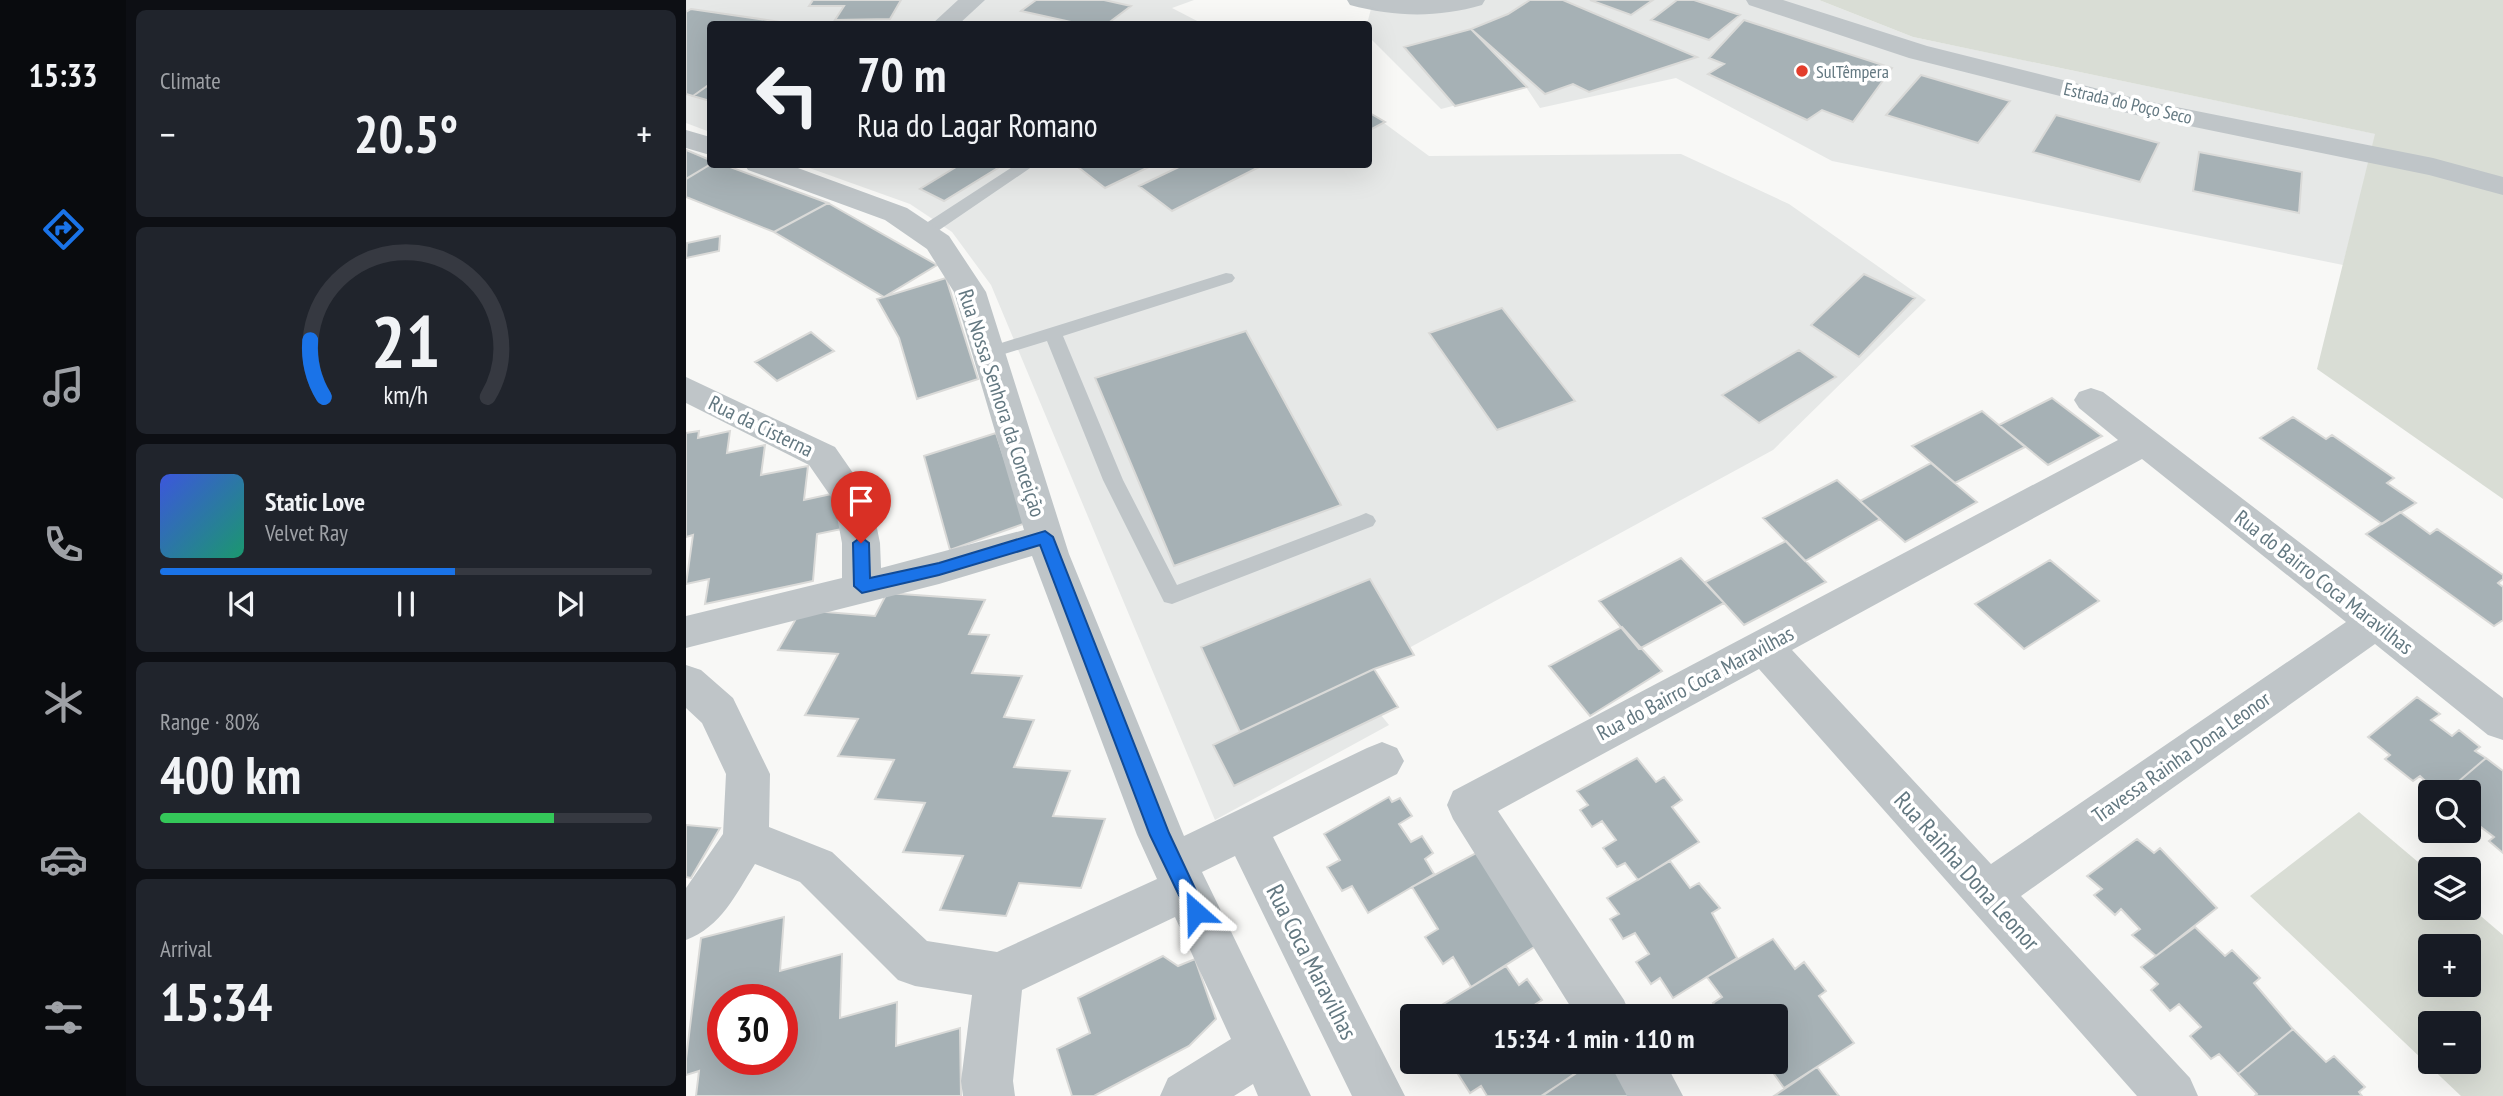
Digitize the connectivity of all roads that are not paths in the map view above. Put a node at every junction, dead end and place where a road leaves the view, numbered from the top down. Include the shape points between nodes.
1 (973, 0) edge
2 (1359, 0) edge
3 (1473, 0) edge
4 (1758, 0) edge
5 (948, 21) edge
6 (686, 138) edge
7 (707, 146) edge
8 (773, 168) edge
9 (1022, 168) edge
10 (2503, 186) edge
11 (923, 233) junction
12 (1226, 278) dead end
13 (1054, 333) junction
14 (988, 353) junction
15 (686, 389) edge
16 (2091, 401) dead end
17 (2144, 442) junction
18 (1366, 521) dead end
19 (1045, 537) junction
20 (862, 586) junction
21 (2376, 622) junction
22 (686, 632) edge
23 (1763, 646) junction
24 (686, 682) edge
25 (2503, 722) edge
26 (1382, 761) dead end
27 (1245, 829) junction
28 (746, 839) junction
29 (1180, 876) junction
30 (1987, 892) junction
31 (686, 918) edge
32 (999, 976) junction
33 (1597, 1004) edge
34 (1262, 1049) junction
35 (1643, 1074) edge
36 (989, 1096) edge
37 (1186, 1096) edge
38 (1285, 1096) edge
39 (1379, 1096) edge
40 (1657, 1096) edge
41 (2172, 1096) edge

1 - 5 street
2 - 3 street via 1372,5 1453,7
4 - 10 street, Estrada do Poço Seco via 1918,52 2146,109 2434,167
6 - 7 street
8 - 11 street, Rua Nossa Senhora da Conceição via 896,214
9 - 11 lane
11 - 14 street, Rua Nossa Senhora da Conceição via 938,243 970,292
12 - 13 lane
13 - 14 lane
13 - 18 lane via 1113,480 1172,596
14 - 19 street, Rua Nossa Senhora da Conceição
15 - 20 street, Rua da Cisterna via 822,456 852,499 861,543
16 - 17 street, Rua do Bairro Coca Maravilhas
17 - 21 street, Rua do Bairro Coca Maravilhas
17 - 23 street, Rua do Bairro Coca Maravilhas
19 - 20 street
19 - 29 street, Rua Nossa Senhora da Conceição
20 - 22 street
21 - 25 street, Rua do Bairro Coca Maravilhas
21 - 30 street, Travessa Rainha Dona Leonor
23 - 30 street, Rua Rainha Dona Leonor
23 - 33 street, Rua do Bairro Coca Maravilhas via 1469,805
24 - 28 street via 718,711 748,774
26 - 27 street
27 - 29 street
27 - 39 street, Rua Coca Maravilhas
28 - 31 street via 705,901
28 - 32 street via 816,867 915,963
29 - 32 street
29 - 34 street, Rua Nossa Senhora da Conceição
30 - 41 street, Rua Rainha Dona Leonor
32 - 36 street
34 - 37 street
34 - 38 street, Rua Nossa Senhora da Conceição
35 - 40 street

